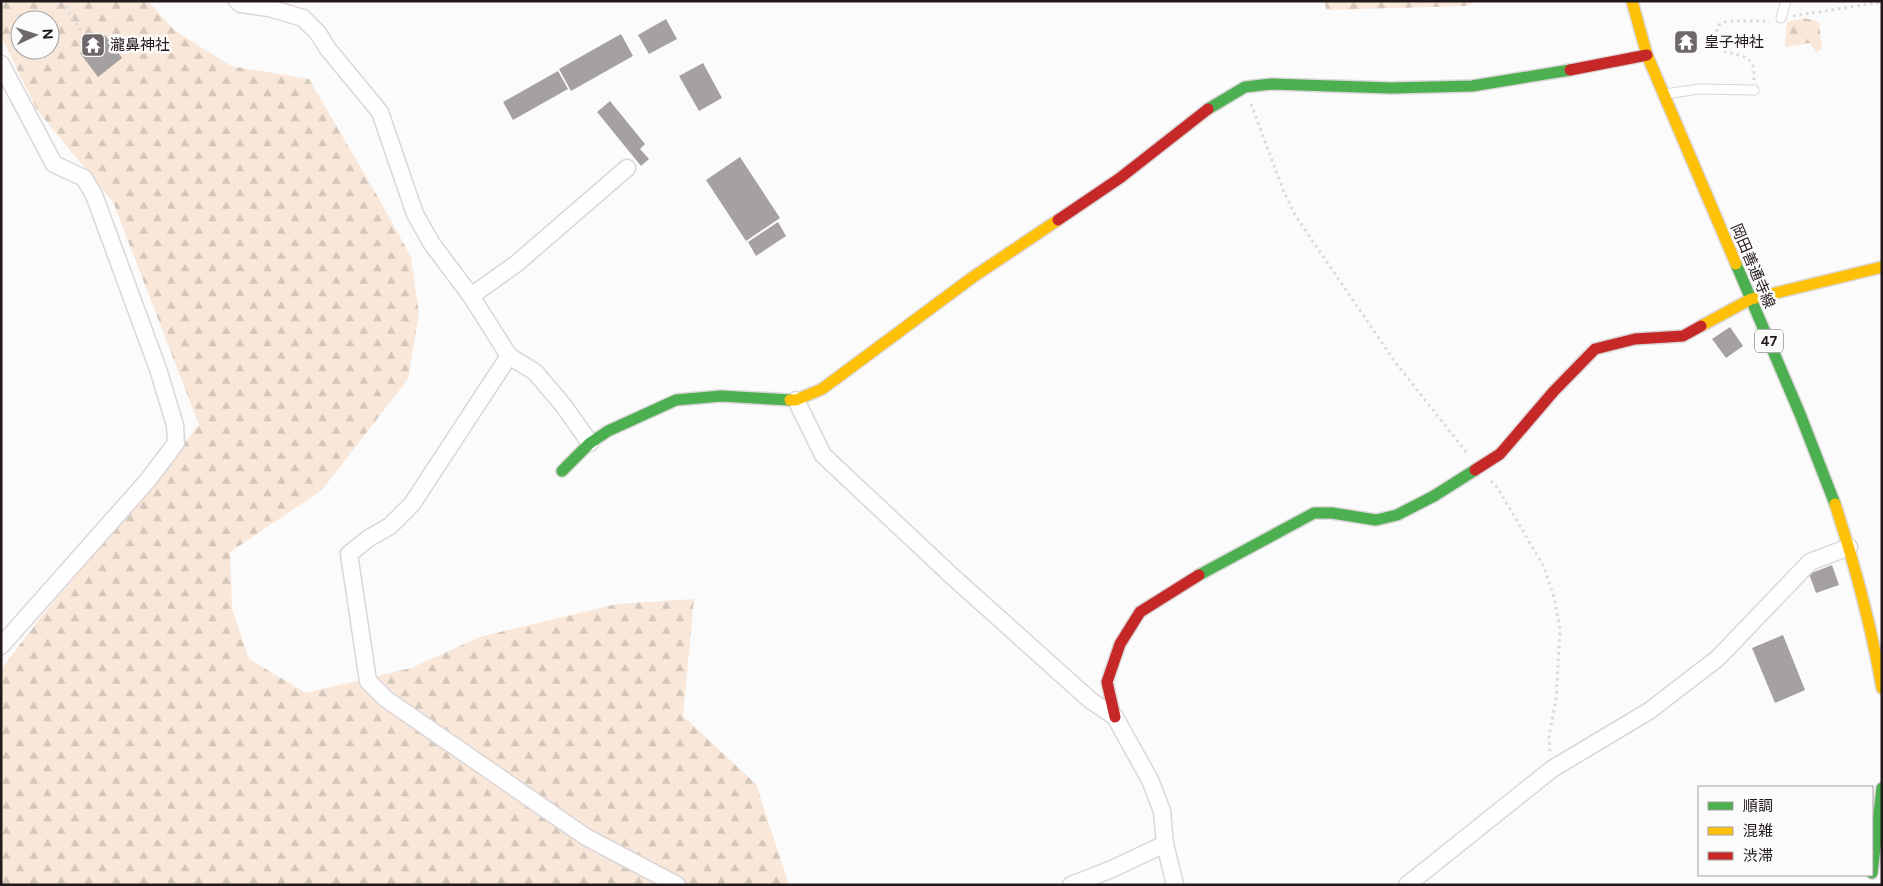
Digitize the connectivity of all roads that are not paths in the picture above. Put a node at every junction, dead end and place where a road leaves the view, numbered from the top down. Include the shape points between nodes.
1 (237, 1) edge
2 (1632, 1) edge
3 (1786, 1) edge
4 (1781, 18) road end
5 (1647, 55) junction
6 (1, 64) edge
7 (1754, 90) road end
8 (1664, 94) junction
9 (627, 168) dead end
10 (1882, 267) edge
11 (471, 296) junction
12 (1751, 299) junction
13 (509, 356) junction
14 (796, 400) junction
15 (590, 443) junction
16 (562, 471) dead end
17 (1849, 547) junction
18 (1, 646) edge
19 (1882, 688) edge
20 (1115, 717) junction
21 (1882, 788) edge
22 (1166, 844) junction
23 (1873, 868) edge
24 (677, 885) edge
25 (1071, 885) edge
26 (1175, 885) edge
27 (1407, 885) edge

1 - 11 street via 303,18 318,33 380,112 415,214 432,244
2 - 5 street, 岡田善通寺線 / 47
3 - 4 lane
5 - 8 street, 岡田善通寺線 / 47
5 - 14 street via 1472,86 1391,88 1271,84 1245,87 1208,110 1120,178 973,278 822,389
6 - 18 street via 54,164 84,178 94,194 158,369 175,425 176,442 148,480
7 - 8 lane via 1700,89
8 - 12 street, 岡田善通寺線 / 47
9 - 11 street via 516,264
10 - 12 street
11 - 13 street
12 - 17 street, 岡田善通寺線 / 47 via 1817,454
12 - 20 street via 1683,336 1635,338 1595,349 1554,390 1500,454 1434,496 1397,515 1376,520 1314,513 1193,578 1140,612 1120,644 1107,682
13 - 15 street via 535,372
13 - 24 street via 412,504 390,526 349,554 368,681 386,699 586,837
14 - 15 street via 721,396 676,400 608,431
14 - 20 street via 823,455 1090,700
15 - 16 street
17 - 19 street, 岡田善通寺線 / 47 via 1867,606
17 - 27 street via 1810,562 1718,658 1649,711 1552,770
20 - 22 street via 1150,780 1162,811
21 - 23 street
22 - 25 street
22 - 26 street

